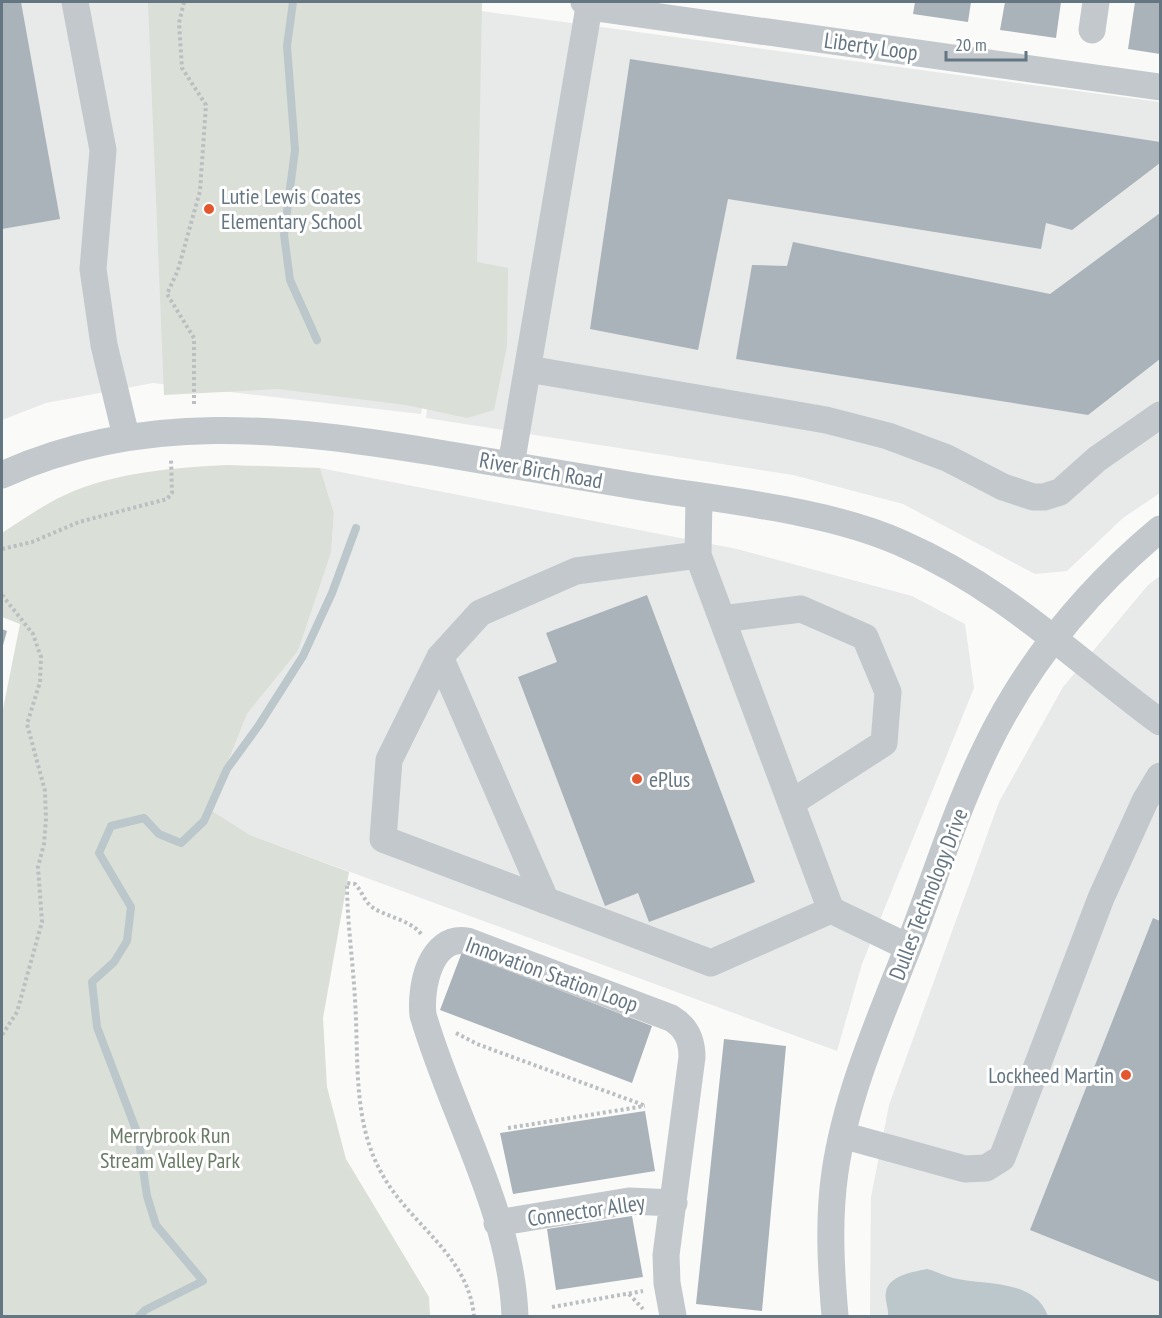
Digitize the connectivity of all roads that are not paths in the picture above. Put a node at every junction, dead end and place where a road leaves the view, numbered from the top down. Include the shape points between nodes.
1 (75, 2) edge
2 (1096, 2) edge
3 (586, 4) edge
4 (1092, 30) dead end
5 (1161, 87) edge
6 (528, 369) junction
7 (1161, 415) edge
8 (126, 436) junction
9 (511, 465) junction
10 (2, 475) edge
11 (699, 497) junction
12 (1161, 529) edge
13 (698, 555) junction
14 (722, 619) junction
15 (1054, 638) junction
16 (440, 657) junction
17 (1161, 722) edge
18 (1161, 776) edge
19 (791, 803) junction
20 (546, 900) junction
21 (831, 910) junction
22 (908, 947) junction
23 (842, 1135) junction
24 (674, 1203) junction
25 (498, 1223) junction
26 (515, 1317) edge
27 (672, 1317) edge
28 (835, 1317) edge

1 - 8 street via 103,150 93,269 104,345
2 - 4 street
3 - 5 street, Liberty Loop
3 - 6 street
6 - 7 street via 826,420 888,436 1033,497 1060,492 1097,459
6 - 9 street
8 - 9 street, River Birch Road via 225,429 348,438
8 - 10 street, River Birch Road via 53,454
9 - 11 street, River Birch Road
11 - 13 street
11 - 15 street, River Birch Road via 815,517 896,541 988,588
12 - 15 street, Dulles Technology Drive via 1103,581
13 - 14 street
13 - 16 street via 576,571 480,613
14 - 19 street
14 - 19 street via 801,609 865,637 888,692 884,743
15 - 17 street, River Birch Road
15 - 22 street, Dulles Technology Drive via 1019,687 984,751
16 - 20 street
16 - 20 street via 389,760 383,839
18 - 23 street via 1145,801 1101,898 1002,1158 986,1168 965,1169
19 - 21 street
20 - 21 street via 711,963
21 - 22 street
22 - 23 street, Dulles Technology Drive via 865,1060
23 - 28 street, Dulles Technology Drive via 831,1205
24 - 25 street, Connector Alley via 629,1201
24 - 25 street, Innovation Station Loop via 692,1057 684,1028 671,1018 460,939 446,943 437,952 423,989 423,1015
24 - 27 street, Innovation Station Loop via 666,1255
25 - 26 street, Innovation Station Loop via 510,1270

